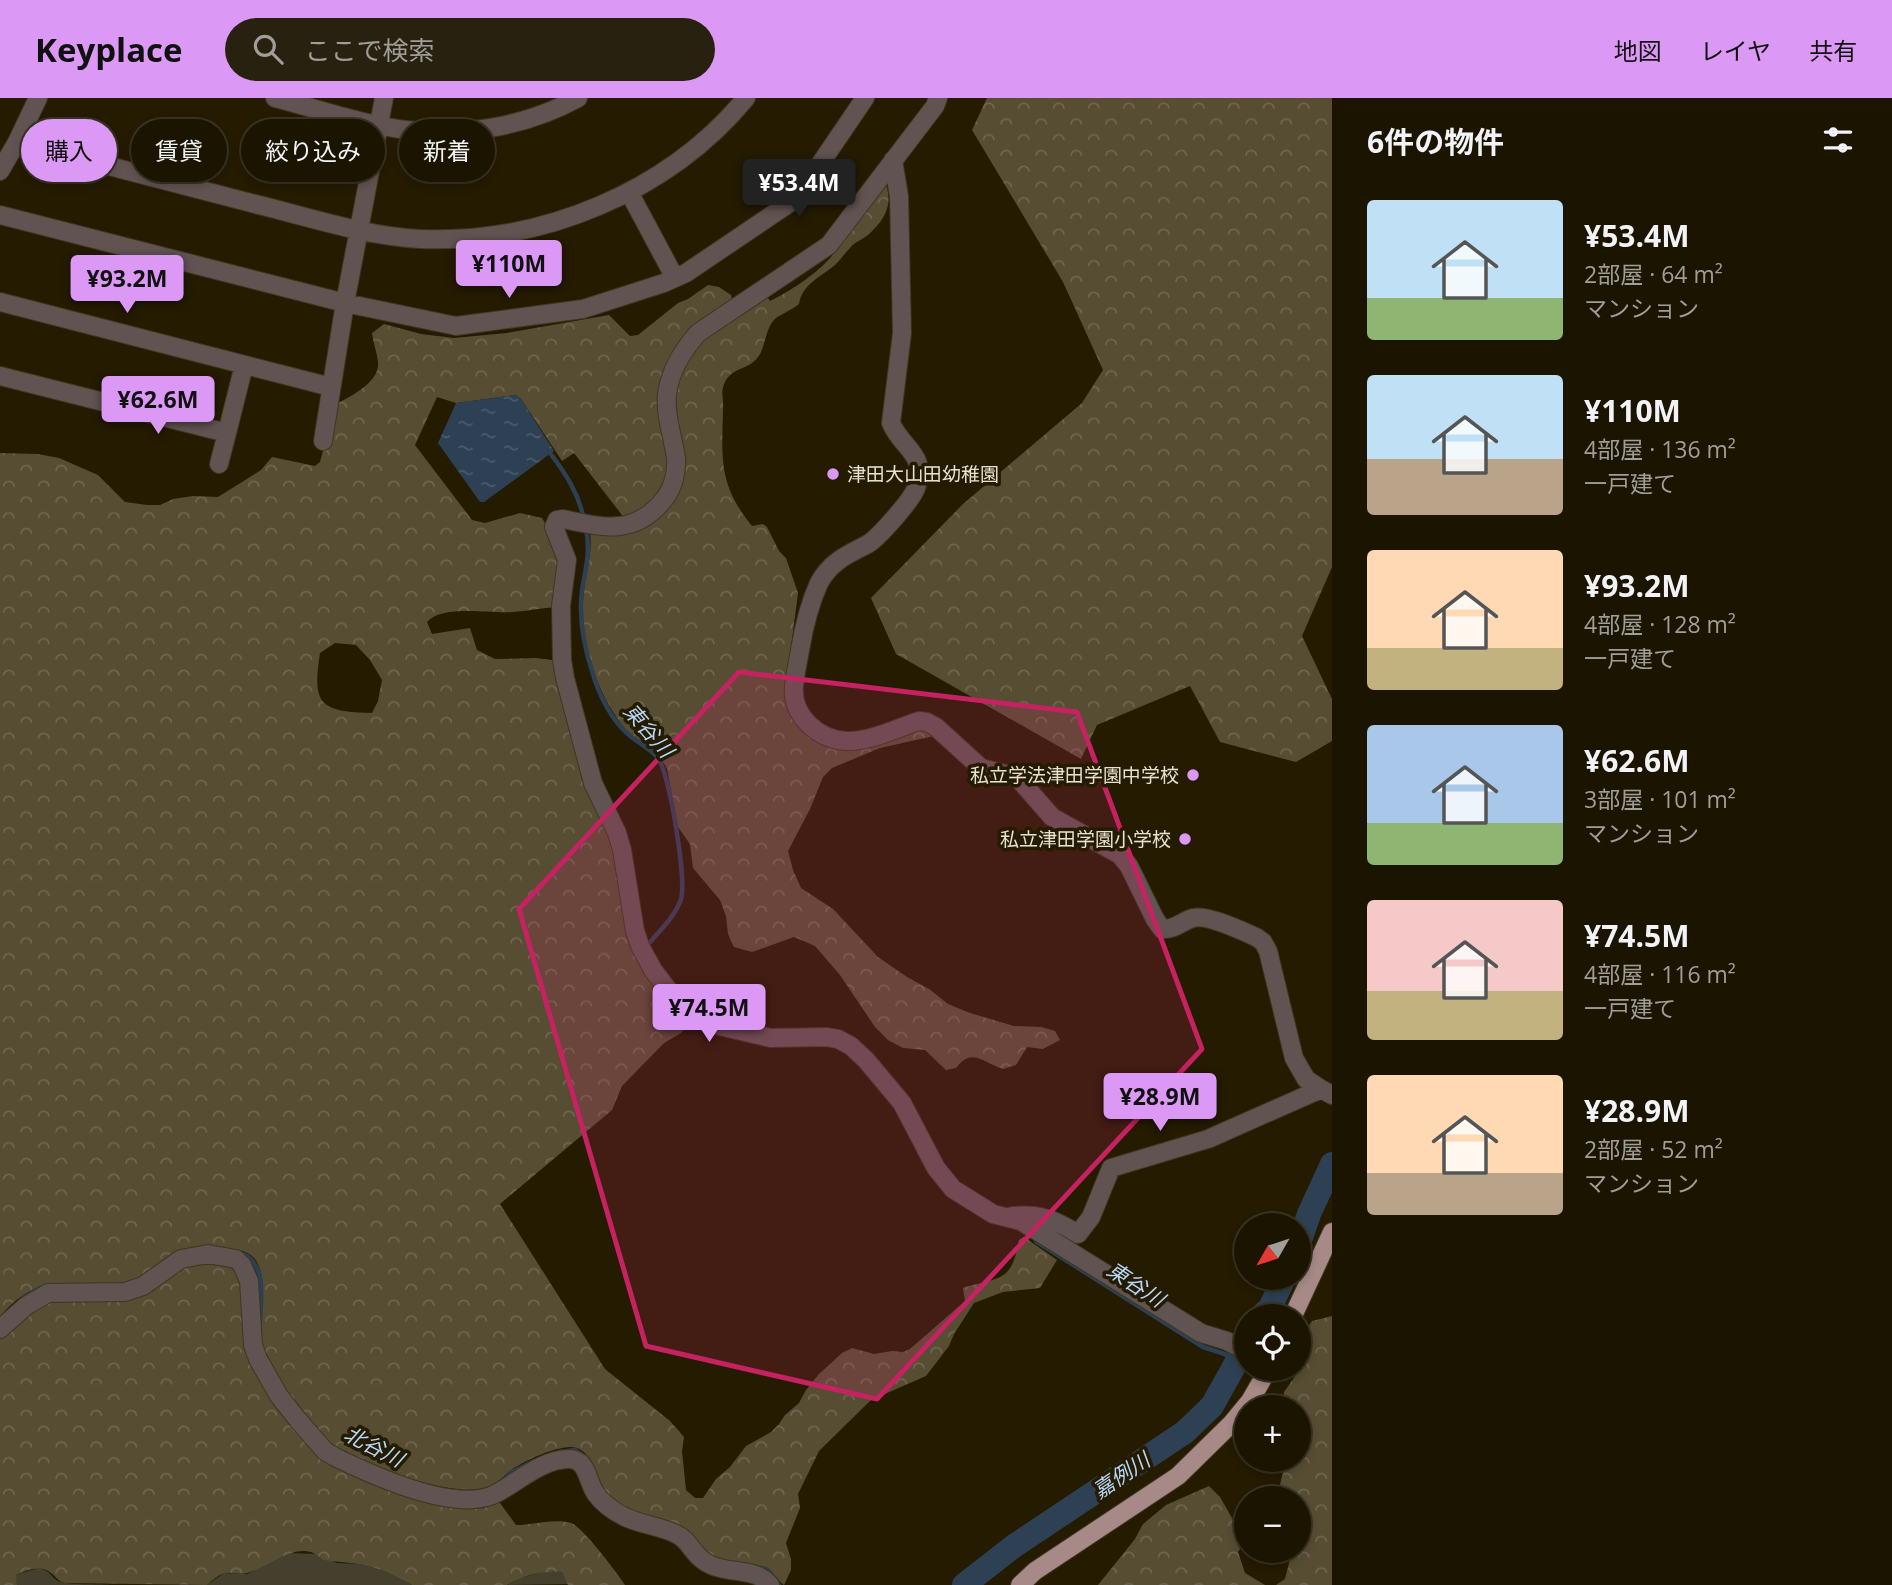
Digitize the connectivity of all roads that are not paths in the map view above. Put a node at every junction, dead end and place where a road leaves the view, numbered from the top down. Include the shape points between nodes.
1 (38, 98) edge
2 (275, 98) edge
3 (384, 98) edge
4 (578, 98) edge
5 (746, 98) edge
6 (864, 98) edge
7 (938, 98) edge
8 (356, 119) edge
9 (380, 119) edge
10 (385, 126) edge
11 (17, 142) junction
12 (893, 160) junction
13 (0, 170) edge
14 (368, 182) edge
15 (629, 192) junction
16 (0, 215) edge
17 (359, 230) junction
18 (675, 278) junction
19 (0, 302) edge
20 (345, 303) junction
21 (244, 365) junction
22 (0, 376) edge
23 (331, 387) junction
24 (227, 433) junction
25 (323, 441) dead end
26 (219, 464) dead end
27 (1326, 1092) edge
28 (1009, 1216) junction
29 (1332, 1232) edge
30 (1299, 1304) edge
31 (0, 1329) edge
32 (1234, 1345) edge
33 (1262, 1381) edge
34 (770, 1585) edge
35 (1020, 1585) edge

1 - 11 street
2 - 8 street
3 - 9 street
4 - 10 street via 537,116 489,128 428,131
5 - 15 street via 696,147
6 - 18 street via 797,198
7 - 12 street
11 - 13 street
11 - 17 street
12 - 27 street via 899,196 902,333 891,423 916,455 920,470 911,499 870,543 837,561 820,581 807,614 793,688 801,714 820,734 846,741 927,722 981,768 1017,777 1052,817 1120,855 1162,929 1205,918 1263,942 1294,1058 1306,1080
12 - 28 street via 829,245 698,332 688,345 671,377 667,396 676,460 669,493 657,508 632,525 557,520 554,527 567,560 561,606 562,660 593,783 622,850 640,946 682,1008 706,1024 771,1038 825,1037 851,1046 902,1103 936,1168 953,1189 993,1214
14 - 17 street
15 - 17 street via 572,217 493,235 418,239
15 - 18 street
16 - 20 street
17 - 20 street
18 - 20 street via 583,309 456,326
19 - 21 street
20 - 23 street
21 - 23 street
21 - 24 street
22 - 24 street
23 - 25 street
24 - 26 street
27 - 28 street via 1208,1139 1111,1168 1091,1217 1077,1234 1045,1217
28 - 32 street via 1201,1333
29 - 30 main road
31 - 34 street via 48,1293 133,1290 181,1259 227,1256 242,1265 249,1281 253,1345 271,1384 325,1451 411,1489 468,1498 489,1497 549,1464 576,1460 611,1509 642,1525 680,1535 706,1563 761,1576
33 - 35 main road via 1231,1424 1178,1475

